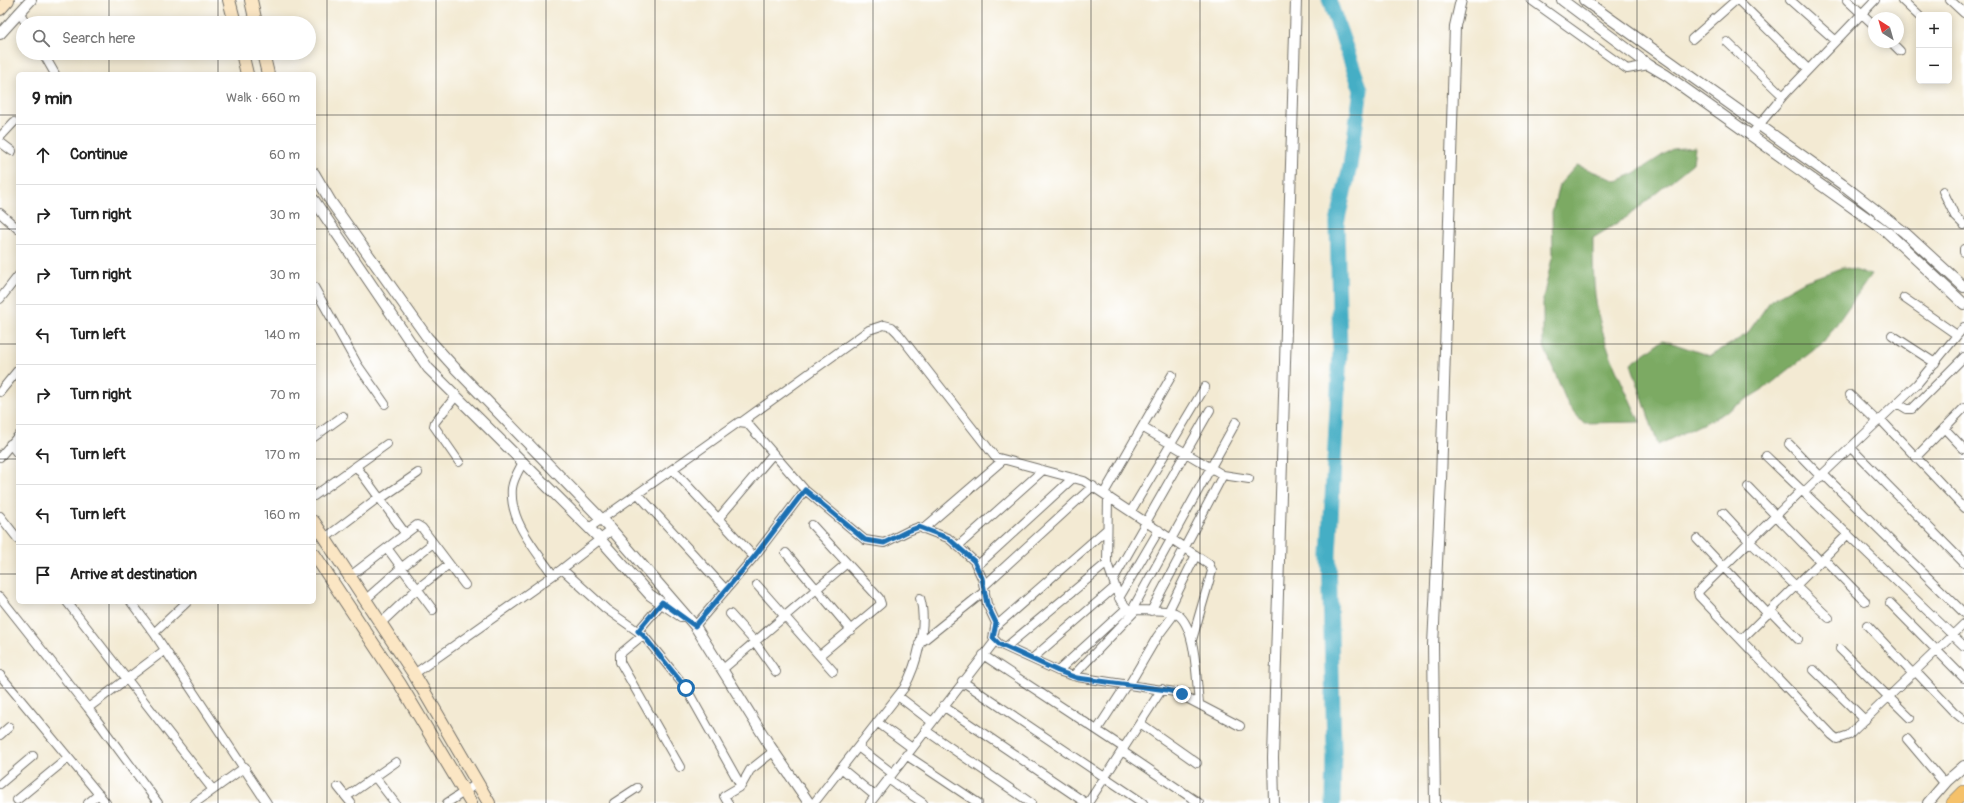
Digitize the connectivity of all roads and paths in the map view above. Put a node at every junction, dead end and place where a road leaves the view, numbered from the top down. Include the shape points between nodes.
1 (8, 0) edge
2 (32, 0) edge
3 (229, 0) edge
4 (251, 0) edge
5 (1296, 0) edge
6 (1461, 0) edge
7 (1531, 0) edge
8 (1562, 0) edge
9 (1584, 0) edge
10 (1737, 0) edge
11 (1790, 0) edge
12 (1847, 0) edge
13 (1874, 0) edge
14 (1902, 0) edge
15 (1950, 0) edge
16 (0, 9) edge
17 (19, 12) junction
18 (1862, 13) junction
19 (1916, 13) edge
20 (1964, 13) edge
21 (22, 16) edge
22 (233, 16) edge
23 (254, 16) edge
24 (1868, 19) edge
25 (0, 34) edge
26 (1692, 39) dead end
27 (1835, 40) junction
28 (1727, 42) dead end
29 (1897, 48) edge
30 (1900, 51) dead end
31 (47, 60) edge
32 (244, 60) edge
33 (265, 60) edge
34 (1651, 66) junction
35 (1808, 69) junction
36 (54, 72) edge
37 (247, 72) edge
38 (268, 72) edge
39 (1783, 96) junction
40 (14, 122) dead end
41 (1759, 126) junction
42 (1750, 136) junction
43 (0, 137) edge
44 (0, 142) edge
45 (12, 151) dead end
46 (316, 176) edge
47 (1942, 191) dead end
48 (316, 203) edge
49 (0, 213) edge
50 (1964, 225) edge
51 (16, 227) edge
52 (1897, 233) junction
53 (1964, 249) edge
54 (1964, 252) edge
55 (16, 279) edge
56 (1964, 287) edge
57 (316, 290) edge
58 (1904, 298) dead end
59 (0, 299) edge
60 (1964, 304) edge
61 (1964, 327) edge
62 (1892, 335) dead end
63 (1957, 335) junction
64 (1964, 357) edge
65 (1935, 363) junction
66 (16, 372) edge
67 (1172, 375) dead end
68 (1205, 387) dead end
69 (0, 392) edge
70 (1850, 395) dead end
71 (456, 396) junction
72 (1898, 403) junction
73 (385, 404) dead end
74 (1964, 408) edge
75 (1210, 410) dead end
76 (343, 416) dead end
77 (743, 421) junction
78 (1879, 421) junction
79 (1236, 422) dead end
80 (1142, 427) junction
81 (1944, 428) junction
82 (316, 436) edge
83 (16, 438) edge
84 (10, 444) junction
85 (387, 444) dead end
86 (1170, 444) junction
87 (1790, 444) dead end
88 (1851, 448) junction
89 (1964, 449) edge
90 (16, 452) edge
91 (1185, 452) junction
92 (774, 454) junction
93 (1766, 456) dead end
94 (0, 457) edge
95 (1916, 457) junction
96 (1003, 460) junction
97 (459, 462) dead end
98 (522, 462) junction
99 (356, 466) junction
100 (1210, 467) junction
101 (673, 470) junction
102 (1043, 470) junction
103 (418, 473) dead end
104 (1223, 475) junction
105 (1822, 475) junction
106 (1073, 478) junction
107 (1249, 479) dead end
108 (1094, 486) junction
109 (1748, 487) dead end
110 (805, 490) junction
111 (1803, 491) junction
112 (638, 494) junction
113 (1106, 494) junction
114 (316, 495) edge
115 (379, 498) junction
116 (1964, 508) edge
117 (1131, 511) junction
118 (1724, 513) dead end
119 (0, 516) edge
120 (1776, 516) junction
121 (718, 519) junction
122 (602, 520) junction
123 (1145, 521) junction
124 (316, 525) edge
125 (812, 526) dead end
126 (590, 528) junction
127 (923, 529) junction
128 (612, 530) junction
129 (1106, 530) junction
130 (1159, 530) junction
131 (405, 533) junction
132 (1848, 534) junction
133 (16, 536) edge
134 (600, 538) junction
135 (1171, 538) junction
136 (324, 539) junction
137 (1697, 539) dead end
138 (1749, 541) junction
139 (433, 543) junction
140 (958, 546) junction
141 (1184, 547) junction
142 (386, 548) junction
143 (786, 553) dead end
144 (1196, 555) junction
145 (316, 557) edge
146 (754, 557) junction
147 (1822, 559) junction
148 (847, 563) junction
149 (1107, 563) junction
150 (1964, 563) edge
151 (449, 564) junction
152 (977, 566) junction
153 (401, 568) junction
154 (1724, 568) junction
155 (562, 569) junction
156 (553, 575) junction
157 (349, 577) junction
158 (757, 584) dead end
159 (1114, 584) junction
160 (465, 585) dead end
161 (1795, 587) junction
162 (984, 588) junction
163 (817, 589) junction
164 (417, 590) junction
165 (726, 590) junction
166 (0, 597) edge
167 (920, 598) dead end
168 (1119, 598) junction
169 (365, 600) junction
170 (1865, 601) dead end
171 (662, 602) junction
172 (1890, 603) dead end
173 (69, 604) edge
174 (132, 604) edge
175 (185, 604) edge
176 (1132, 609) junction
177 (433, 610) dead end
178 (1151, 611) junction
179 (1171, 613) junction
180 (1770, 613) junction
181 (1964, 613) edge
182 (730, 614) dead end
183 (786, 615) junction
184 (1829, 618) dead end
185 (380, 624) junction
186 (1964, 624) edge
187 (695, 626) junction
188 (1867, 626) dead end
189 (995, 627) junction
190 (851, 630) junction
191 (154, 633) junction
192 (640, 633) junction
193 (1953, 635) junction
194 (1798, 639) dead end
195 (1192, 640) junction
196 (1741, 640) junction
197 (995, 641) junction
198 (755, 642) junction
199 (919, 644) junction
200 (1964, 646) edge
201 (1006, 647) junction
202 (1840, 649) dead end
203 (165, 650) junction
204 (1937, 650) junction
205 (820, 655) junction
206 (983, 655) junction
207 (1033, 658) junction
208 (723, 669) junction
209 (1814, 670) dead end
210 (834, 671) dead end
211 (1058, 671) junction
212 (776, 672) dead end
213 (1914, 673) junction
214 (414, 674) junction
215 (0, 675) edge
216 (1073, 676) junction
217 (1964, 678) edge
218 (127, 679) junction
219 (962, 681) junction
220 (1128, 685) junction
221 (1162, 689) junction
222 (898, 696) junction
223 (1889, 697) junction
224 (1199, 703) junction
225 (943, 706) junction
226 (88, 708) junction
227 (1910, 718) dead end
228 (1866, 720) junction
229 (1964, 720) edge
230 (877, 722) junction
231 (932, 722) junction
232 (1140, 723) junction
233 (1240, 726) dead end
234 (9, 727) dead end
235 (925, 730) junction
236 (1096, 730) junction
237 (0, 735) edge
238 (1907, 739) dead end
239 (858, 747) junction
240 (1123, 750) junction
241 (774, 751) junction
242 (909, 751) junction
243 (33, 756) dead end
244 (68, 758) junction
245 (396, 762) dead end
246 (1197, 764) dead end
247 (1964, 766) edge
248 (245, 767) junction
249 (680, 768) dead end
250 (841, 768) junction
251 (375, 776) junction
252 (890, 776) junction
253 (1105, 776) junction
254 (478, 783) junction
255 (0, 784) edge
256 (1945, 784) junction
257 (741, 786) junction
258 (338, 787) dead end
259 (637, 788) dead end
260 (213, 790) junction
261 (464, 792) junction
262 (1964, 792) edge
263 (99, 794) junction
264 (875, 796) junction
265 (17, 800) dead end
266 (206, 800) edge
267 (348, 800) edge
268 (618, 802) edge
269 (88, 803) edge
270 (106, 803) edge
271 (158, 803) edge
272 (195, 803) edge
273 (267, 803) edge
274 (395, 803) edge
275 (447, 803) edge
276 (471, 803) edge
277 (490, 803) edge
278 (728, 803) edge
279 (809, 803) edge
280 (814, 803) edge
281 (870, 803) edge
282 (923, 803) edge
283 (978, 803) edge
284 (1031, 803) edge
285 (1087, 803) edge
286 (1143, 803) edge
287 (1199, 803) edge
288 (1274, 803) edge
289 (1436, 803) edge
290 (1928, 803) edge
291 (1953, 803) edge

1 - 16 main road
2 - 17 street
3 - 22 main road
4 - 23 main road
5 - 288 street via 1274,729
6 - 289 street via 1455,26 1441,481 1433,645
7 - 34 street via 1627,69
8 - 34 street
9 - 41 street
10 - 26 street
10 - 35 street
11 - 27 street
12 - 18 street
13 - 18 street
14 - 19 street
15 - 20 street
17 - 21 street
17 - 25 street
18 - 24 street
18 - 27 street
27 - 35 street
28 - 39 street
29 - 30 street
31 - 36 street
32 - 37 main road
33 - 38 main road
34 - 42 street
35 - 39 street
39 - 41 street
40 - 43 street
41 - 42 street
41 - 52 street via 1842,184
42 - 52 street
44 - 45 street
46 - 122 street via 331,202 427,337
47 - 50 street via 1955,216
48 - 71 street via 428,368
49 - 51 street
52 - 56 street
52 - 60 street
53 - 54 street
55 - 59 street
57 - 73 street via 357,364
58 - 63 street
61 - 63 street
62 - 65 street
63 - 65 street
64 - 72 street via 1912,409 1906,409
65 - 72 street
66 - 69 street
67 - 80 street
68 - 86 street
70 - 78 street
71 - 97 street via 434,426
71 - 98 street
72 - 78 street
74 - 81 street
75 - 91 street
76 - 82 street
77 - 92 street
77 - 96 street via 869,330 884,325 892,327 898,333 995,458
77 - 101 street
78 - 88 street
78 - 95 street
79 - 100 street
80 - 86 street
80 - 113 street
81 - 89 street
81 - 95 street
83 - 84 street
84 - 90 street
84 - 94 street
85 - 99 street
86 - 91 street
86 - 117 street
87 - 105 street
88 - 105 street
88 - 150 street
91 - 100 street
91 - 123 street
92 - 110 street
92 - 121 street
93 - 111 street
95 - 116 street
96 - 102 street
96 - 127 street
98 - 126 street
98 - 156 street via 512,489 517,519
99 - 114 street
99 - 115 street
100 - 104 street
100 - 135 street
101 - 112 street
101 - 121 street
102 - 106 street
102 - 140 street
103 - 115 street
104 - 107 street
104 - 141 street
105 - 111 street
105 - 181 street
106 - 108 street
106 - 152 street
108 - 113 street
108 - 162 street
109 - 120 street
110 - 127 street via 870,542 884,543 919,527
110 - 146 street
111 - 120 street
111 - 132 street
112 - 122 street
112 - 165 street
113 - 117 street
113 - 129 street
115 - 131 street
115 - 136 street
117 - 123 street
118 - 138 street
119 - 133 street
120 - 138 street
120 - 147 street
121 - 146 street
122 - 126 street
122 - 128 street
123 - 130 street
123 - 159 street
124 - 136 main road
125 - 148 street
126 - 134 street
127 - 140 street via 948,538
128 - 134 street
128 - 187 street
129 - 149 street
129 - 189 street
130 - 135 street
130 - 168 street
131 - 139 street via 414,526 420,526
131 - 142 street
132 - 147 street
132 - 193 street
134 - 155 street
134 - 171 street via 650,595
135 - 141 street
135 - 176 street
136 - 157 main road
137 - 154 street
138 - 154 street
138 - 161 street
139 - 151 street
139 - 153 street
140 - 152 street
141 - 144 street
141 - 178 street
142 - 153 street
142 - 157 street
143 - 163 street
144 - 179 street
144 - 195 street via 1212,568
145 - 261 main road via 400,684
146 - 165 street
147 - 161 street
147 - 170 street
148 - 163 street
148 - 190 street via 879,598 881,604
149 - 159 street
149 - 201 street
151 - 160 street
151 - 164 street
152 - 162 street
153 - 164 street
153 - 169 street
154 - 180 street
154 - 196 street via 1698,592
155 - 156 street
155 - 192 street via 606,609
156 - 214 street
157 - 169 main road
158 - 183 street
159 - 168 street
159 - 207 street
161 - 180 street
161 - 184 street
162 - 189 street via 987,604 996,623
162 - 199 street
163 - 183 street
163 - 190 street
164 - 177 street
164 - 185 street
165 - 187 street
166 - 226 street
167 - 199 street via 923,609
168 - 176 street
169 - 185 main road
171 - 187 street
171 - 192 street
172 - 204 street
173 - 218 street
174 - 191 street
175 - 191 street
176 - 178 street
176 - 211 street
176 - 216 street
178 - 179 street
179 - 195 street via 1184,621
179 - 220 street
180 - 194 street
180 - 196 street
182 - 198 street
183 - 198 street
183 - 205 street
185 - 214 main road
186 - 193 street
187 - 208 street
188 - 213 street
189 - 197 street
190 - 205 street
191 - 203 street
192 - 249 street via 620,654 620,662
192 - 257 street via 686,688
193 - 200 street
193 - 204 street
195 - 224 street
196 - 228 street via 1837,739 1849,735
197 - 201 street
197 - 206 street
198 - 208 street
198 - 212 street
199 - 222 street via 911,676
201 - 207 street
202 - 223 street
203 - 218 street
203 - 248 street
204 - 213 street
204 - 217 street
205 - 210 street
206 - 219 street
206 - 236 street
207 - 211 street
208 - 241 street
209 - 228 street
211 - 216 street
213 - 223 street
213 - 229 street
214 - 254 main road
215 - 244 street
216 - 220 street
218 - 226 street
218 - 260 street
219 - 225 street
219 - 253 street
220 - 221 street
220 - 236 street
221 - 224 street via 1182,694
221 - 232 street
222 - 230 street
222 - 231 street
223 - 227 street
223 - 228 street
224 - 233 street
225 - 231 street
225 - 285 street
226 - 271 street
230 - 239 street
230 - 242 street
231 - 235 street
232 - 240 street
232 - 246 street
234 - 237 street
235 - 242 street
235 - 284 street
236 - 240 street
238 - 256 street
239 - 250 street
239 - 252 street
240 - 253 street
240 - 287 street
241 - 257 street via 750,770
241 - 279 street
242 - 252 street
242 - 283 street
243 - 255 street
244 - 263 street
244 - 265 street
245 - 251 street
247 - 256 street
248 - 260 street
248 - 273 street
250 - 264 street
250 - 280 street
251 - 267 street
251 - 274 street
252 - 264 street
252 - 282 street
253 - 285 street
253 - 286 street
254 - 261 street
254 - 277 main road
256 - 290 street
257 - 278 street via 724,796
258 - 267 street
259 - 268 street
260 - 266 street
261 - 275 street
261 - 276 main road
262 - 291 main road
263 - 269 street
263 - 270 street
264 - 281 street
266 - 272 street

